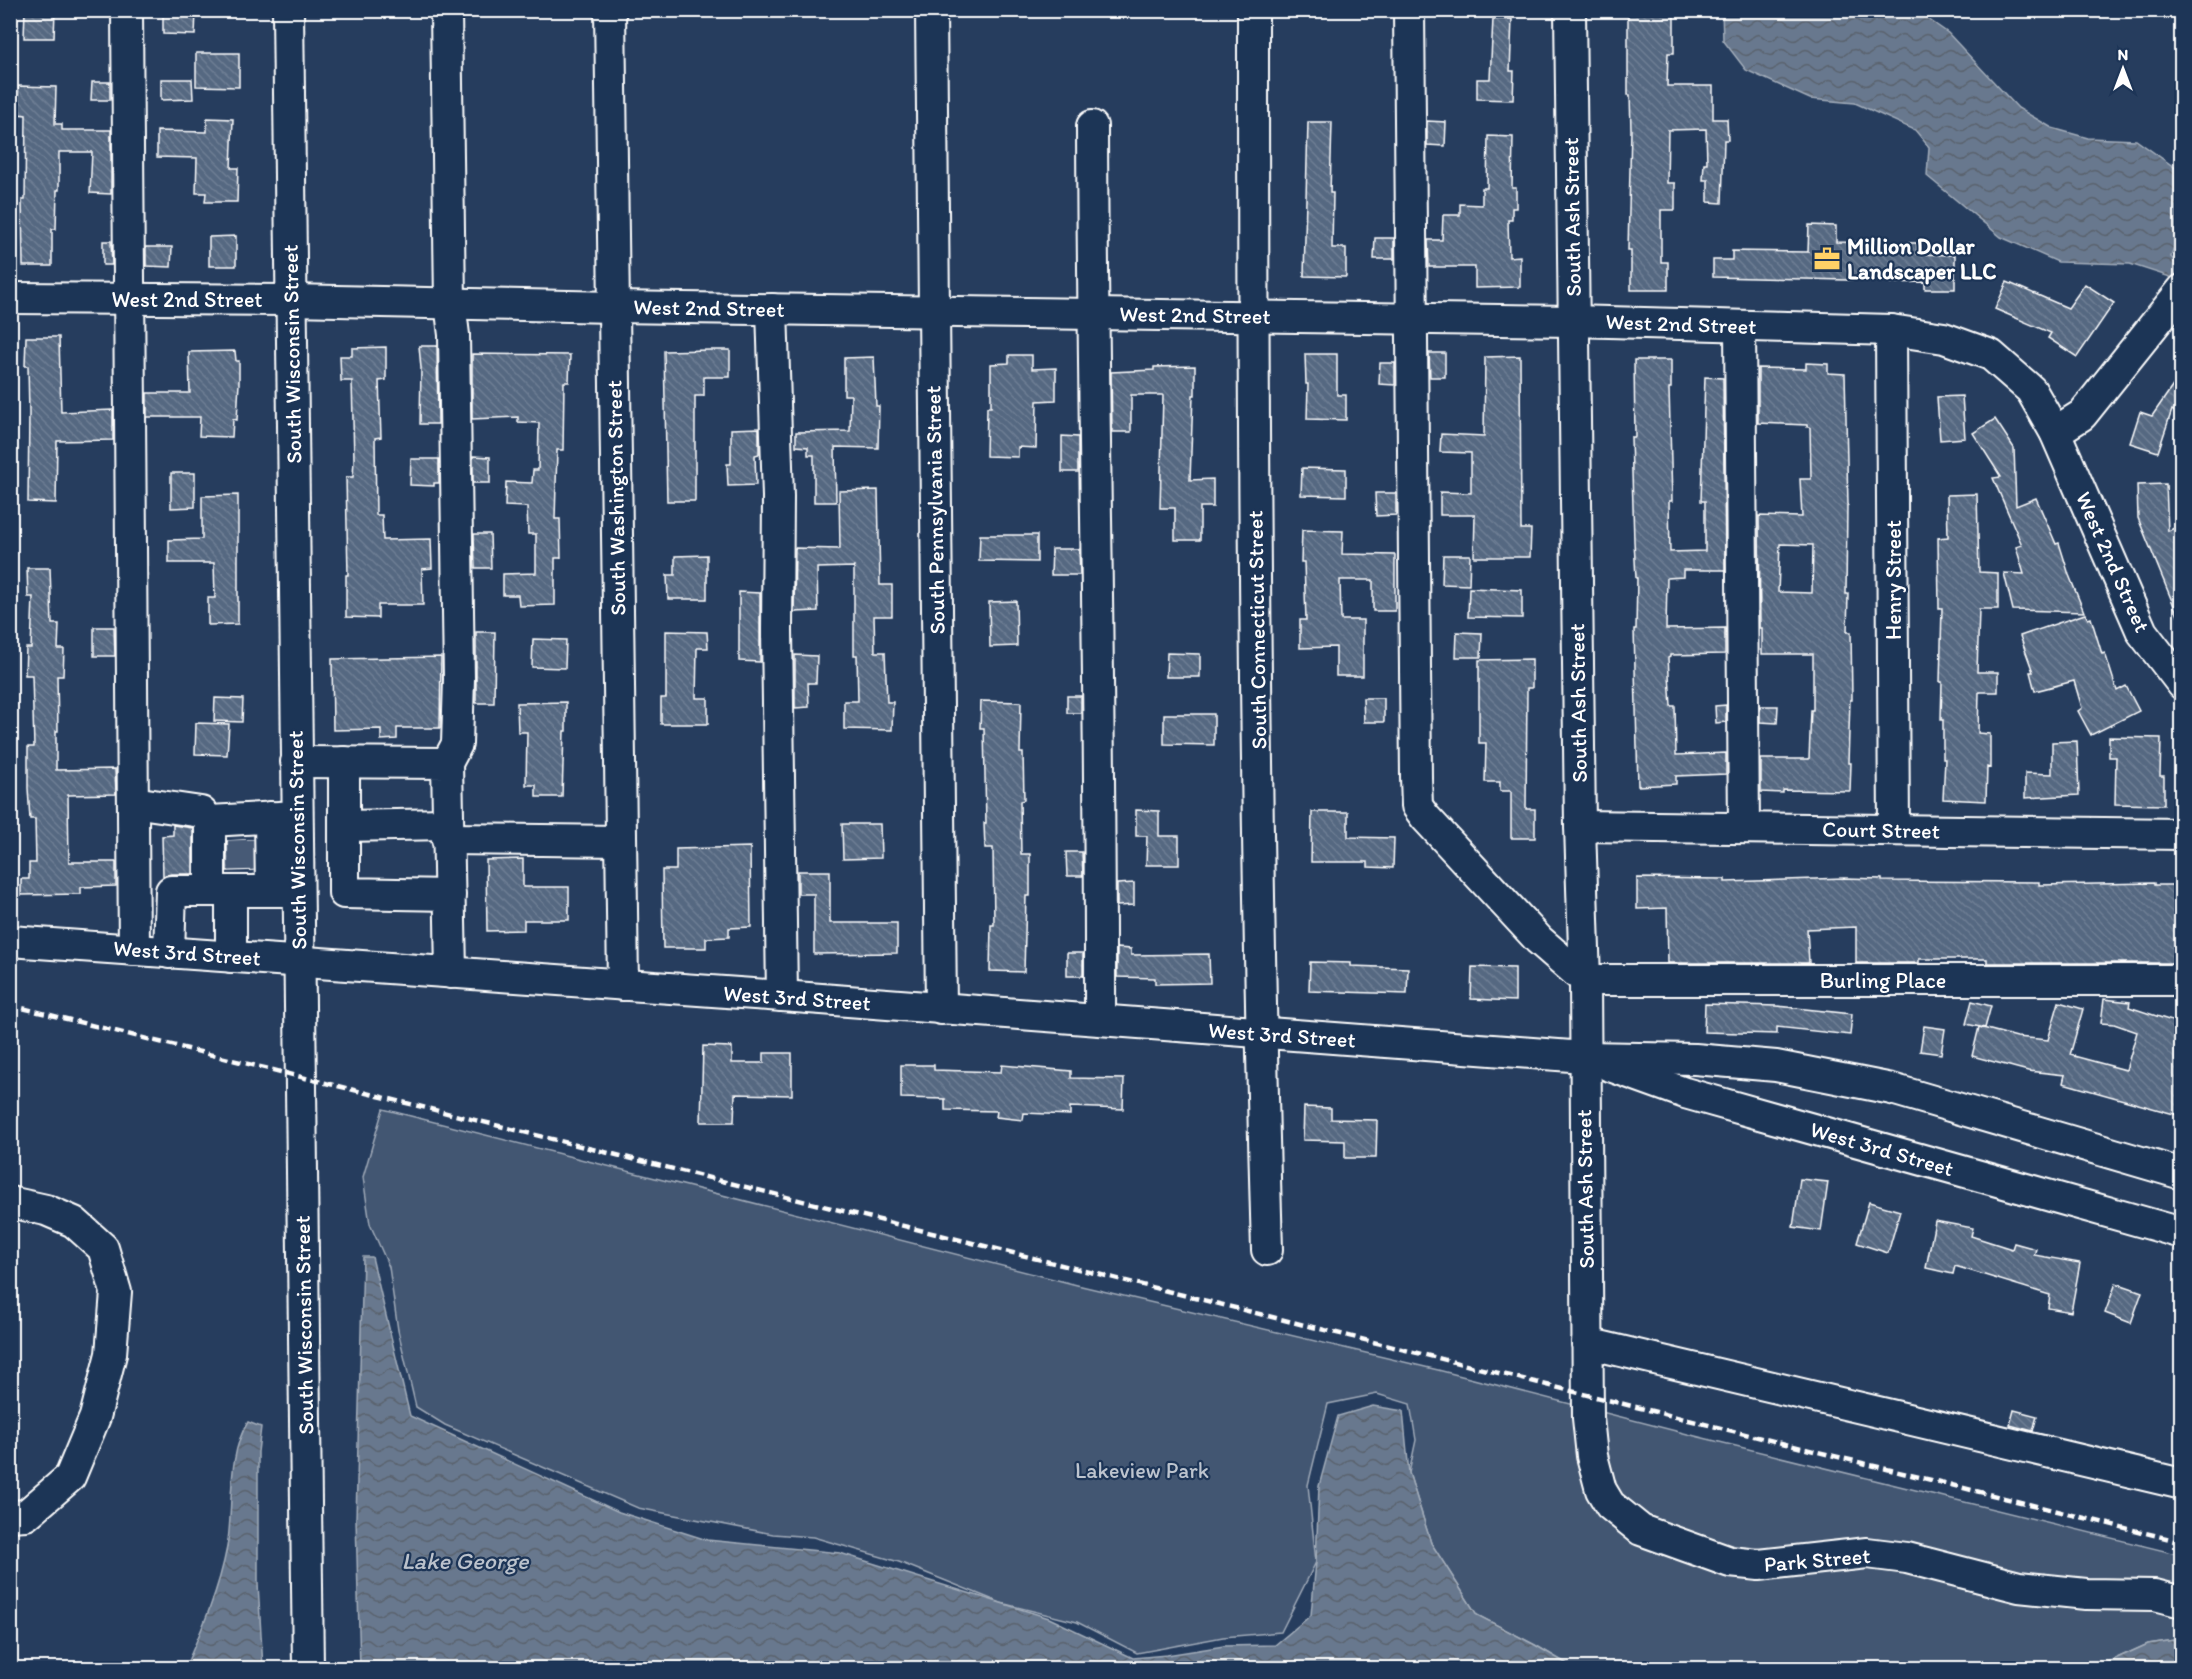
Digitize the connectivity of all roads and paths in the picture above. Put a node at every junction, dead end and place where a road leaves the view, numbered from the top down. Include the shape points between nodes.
1 (128, 10) edge
2 (288, 10) edge
3 (446, 10) edge
4 (610, 10) edge
5 (931, 10) edge
6 (1253, 10) edge
7 (1409, 10) edge
8 (1570, 10) edge
9 (1092, 126) dead end
10 (2181, 291) edge
11 (10, 298) edge
12 (130, 299) junction
13 (292, 300) junction
14 (450, 303) junction
15 (613, 307) junction
16 (772, 309) junction
17 (933, 311) junction
18 (1093, 314) junction
19 (1253, 316) junction
20 (1413, 320) junction
21 (1573, 321) junction
22 (1740, 326) junction
23 (1891, 330) junction
24 (2055, 432) junction
25 (2181, 684) edge
26 (296, 762) junction
27 (344, 762) junction
28 (447, 763) junction
29 (133, 802) junction
30 (210, 820) junction
31 (263, 823) junction
32 (1580, 825) junction
33 (344, 826) junction
34 (1744, 828) junction
35 (1894, 830) junction
36 (447, 832) junction
37 (2181, 834) edge
38 (621, 841) junction
39 (250, 888) junction
40 (133, 891) junction
41 (171, 891) junction
42 (450, 895) junction
43 (10, 941) edge
44 (134, 950) junction
45 (169, 952) junction
46 (231, 957) junction
47 (298, 961) junction
48 (451, 973) junction
49 (1585, 980) junction
50 (2181, 980) edge
51 (623, 985) junction
52 (782, 996) junction
53 (941, 1010) junction
54 (1100, 1020) junction
55 (1261, 1033) junction
56 (1584, 1057) junction
57 (2181, 1174) edge
58 (10, 1202) edge
59 (2181, 1233) edge
60 (1267, 1250) dead end
61 (1587, 1343) junction
62 (1588, 1396) joint
63 (2181, 1484) edge
64 (10, 1516) edge
65 (2181, 1602) edge
66 (308, 1668) edge

1 - 12 street
2 - 13 street, South Wisconsin Street
3 - 14 street
4 - 15 street, South Washington Street
5 - 17 street, South Pennsylvania Street
6 - 19 street, South Connecticut Street
7 - 20 street
8 - 21 street, South Ash Street
9 - 18 street
10 - 24 street via 2082,415
11 - 12 street, West 2nd Street
12 - 13 street, West 2nd Street
12 - 29 street
13 - 14 street, West 2nd Street
13 - 26 street, South Wisconsin Street
14 - 15 street, West 2nd Street
14 - 28 street via 459,679 457,744
15 - 16 street, West 2nd Street
15 - 38 street, South Washington Street
16 - 17 street, West 2nd Street
16 - 52 street via 778,496
17 - 18 street, West 2nd Street
17 - 53 street, South Pennsylvania Street
18 - 19 street, West 2nd Street
18 - 54 street
19 - 20 street, West 2nd Street
19 - 55 street, South Connecticut Street
20 - 21 street, West 2nd Street
20 - 49 street via 1417,806 1539,940
21 - 22 street, West 2nd Street
21 - 32 street, South Ash Street
22 - 23 street, West 2nd Street
22 - 34 street
23 - 24 street, West 2nd Street via 1944,338 1991,355 2031,390
23 - 35 street, Henry Street
24 - 25 street, West 2nd Street via 2142,632
26 - 27 street
26 - 31 street, South Wisconsin Street
27 - 28 street
27 - 33 street
28 - 36 street
29 - 30 street via 201,812
29 - 40 street
30 - 31 street
30 - 39 street
31 - 39 street, South Wisconsin Street
32 - 34 street, Court Street
32 - 49 street, South Ash Street
33 - 36 street
33 - 42 street via 344,893
34 - 35 street, Court Street
35 - 37 street, Court Street
36 - 38 street
36 - 42 street
38 - 51 street, South Washington Street
39 - 41 street
39 - 46 street
39 - 47 street, South Wisconsin Street
40 - 41 street
40 - 44 street
41 - 45 street
42 - 48 street
43 - 44 street, West 3rd Street
44 - 45 street, West 3rd Street
45 - 46 street, West 3rd Street
46 - 47 street, West 3rd Street
47 - 48 street, West 3rd Street
47 - 66 street, South Wisconsin Street
48 - 51 street, West 3rd Street
49 - 50 street, Burling Place
49 - 56 street, South Ash Street
51 - 52 street, West 3rd Street
52 - 53 street, West 3rd Street
53 - 54 street, West 3rd Street
54 - 55 street, West 3rd Street
55 - 56 street, West 3rd Street
55 - 60 street, South Connecticut Street
56 - 57 street, West 3rd Street via 1695,1059 1776,1066 1892,1089
56 - 59 street, West 3rd Street via 1694,1095
56 - 61 street, South Ash Street
58 - 64 street via 46,1210 74,1222 103,1248 116,1292 111,1354 95,1417 70,1477 26,1515
61 - 62 street, South Ash Street
61 - 63 street
62 - 65 street, Park Street via 1592,1456 1601,1490 1610,1505 1641,1530 1698,1552 1730,1562 1759,1565 1867,1553 1907,1558 2019,1587 2086,1594 2155,1595

